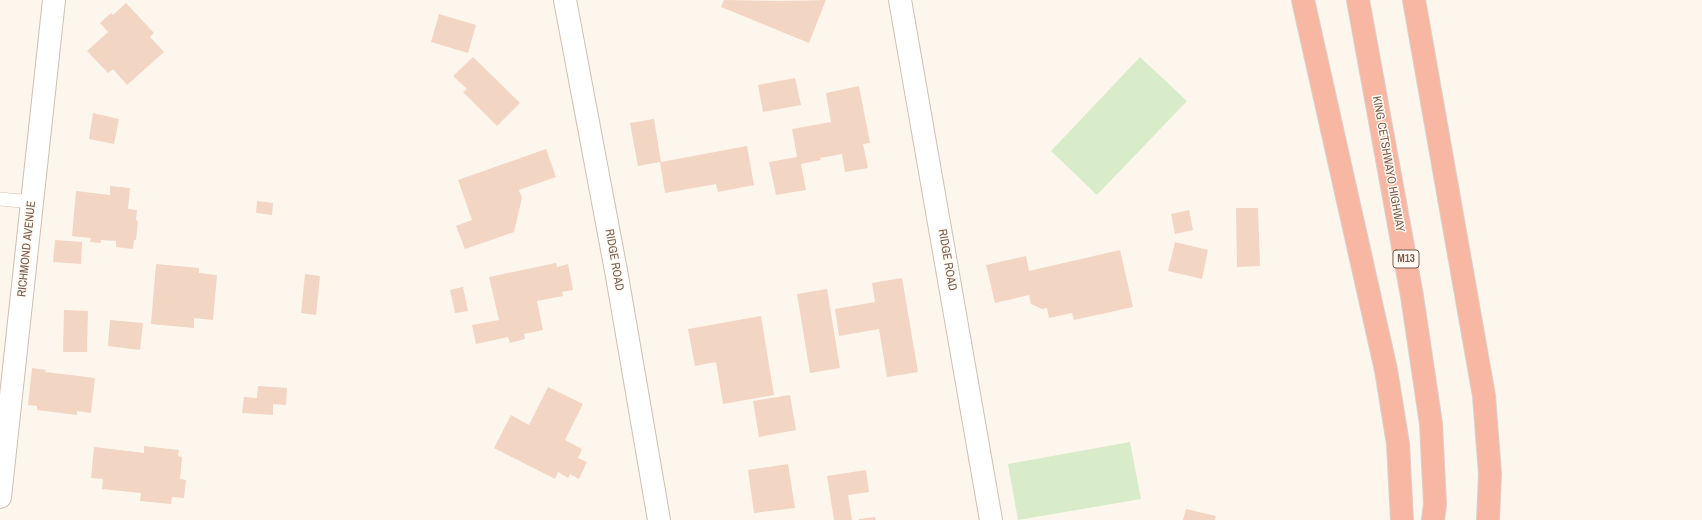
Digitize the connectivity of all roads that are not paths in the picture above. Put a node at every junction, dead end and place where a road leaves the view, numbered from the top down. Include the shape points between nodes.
1 (54, 0) edge
2 (565, 0) edge
3 (900, 0) edge
4 (1303, 0) edge
5 (1358, 0) edge
6 (1414, 0) edge
7 (0, 199) edge
8 (32, 202) junction
9 (0, 497) edge
10 (659, 520) edge
11 (992, 520) edge
12 (1402, 520) edge
13 (1433, 520) edge
14 (1488, 520) edge

1 - 8 street, RICHMOND AVENUE
2 - 10 street, RIDGE ROAD via 617,276
3 - 11 street, RIDGE ROAD
4 - 12 highway via 1386,370 1398,444
5 - 13 highway, KING CETSHWAYO HIGHWAY / M13 via 1412,296 1431,424 1435,504
6 - 14 highway via 1484,396 1490,474
7 - 8 lane
8 - 9 street, RICHMOND AVENUE

